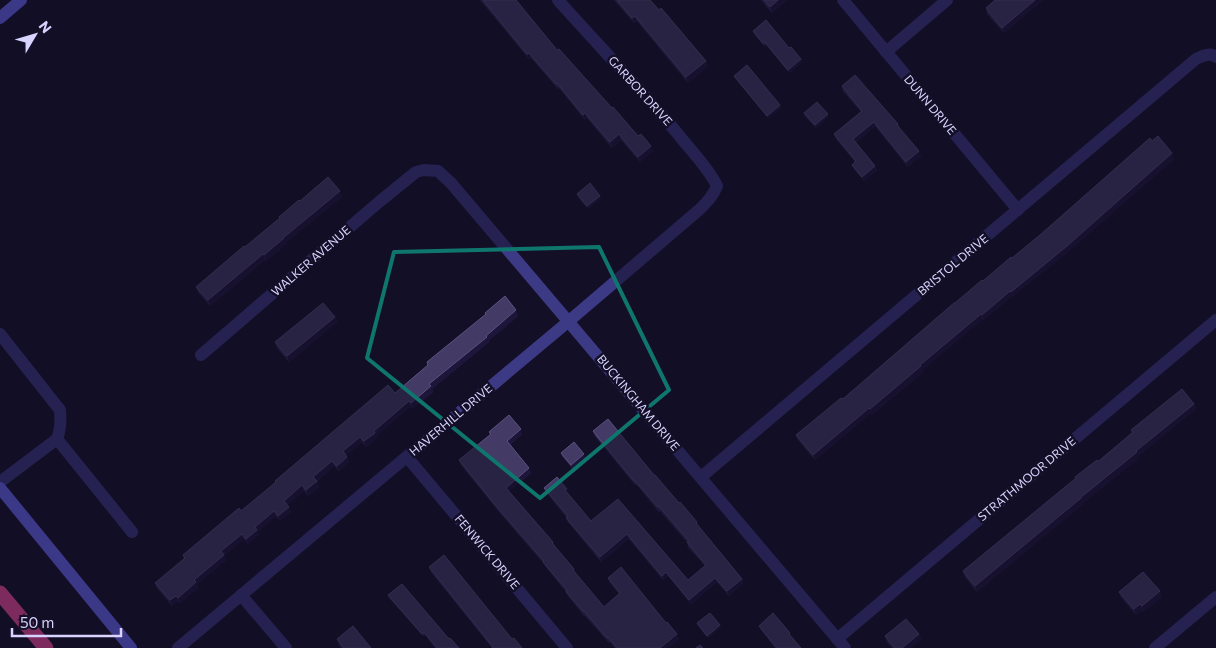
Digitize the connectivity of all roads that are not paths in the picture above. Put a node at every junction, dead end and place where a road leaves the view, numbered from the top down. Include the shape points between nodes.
1 (21, 0) edge
2 (558, 0) edge
3 (843, 0) edge
4 (947, 0) edge
5 (0, 18) edge
6 (886, 52) junction
7 (1211, 56) edge
8 (424, 170) joint
9 (717, 186) joint
10 (1018, 210) junction
11 (1216, 320) edge
12 (570, 322) junction
13 (0, 334) edge
14 (201, 356) dead end
15 (57, 439) junction
16 (407, 456) junction
17 (701, 477) junction
18 (0, 482) edge
19 (0, 488) edge
20 (132, 532) dead end
21 (0, 593) edge
22 (241, 595) junction
23 (1216, 597) edge
24 (841, 644) edge
25 (46, 648) edge
26 (131, 648) edge
27 (178, 648) edge
28 (286, 648) edge
29 (567, 648) edge
30 (1155, 648) edge

1 - 5 main road
2 - 9 street, GARBOR DRIVE via 667,121
3 - 6 street, DUNN DRIVE
4 - 6 street
6 - 10 street, DUNN DRIVE
7 - 10 street, BRISTOL DRIVE via 1196,59
8 - 12 street, BUCKINGHAM DRIVE via 438,171 451,183
8 - 14 street, WALKER AVENUE via 416,172 379,202
9 - 12 street, HAVERHILL DRIVE via 705,204
10 - 17 street, BRISTOL DRIVE
11 - 24 street, STRATHMOOR DRIVE
12 - 16 street, HAVERHILL DRIVE
12 - 17 street, BUCKINGHAM DRIVE
13 - 15 street via 60,410
15 - 18 street
15 - 20 street
16 - 22 street, HAVERHILL DRIVE
16 - 29 street, FENWICK DRIVE
17 - 24 street, BUCKINGHAM DRIVE
19 - 26 main road
21 - 25 highway
22 - 27 street, HAVERHILL DRIVE
22 - 28 street
23 - 30 street

